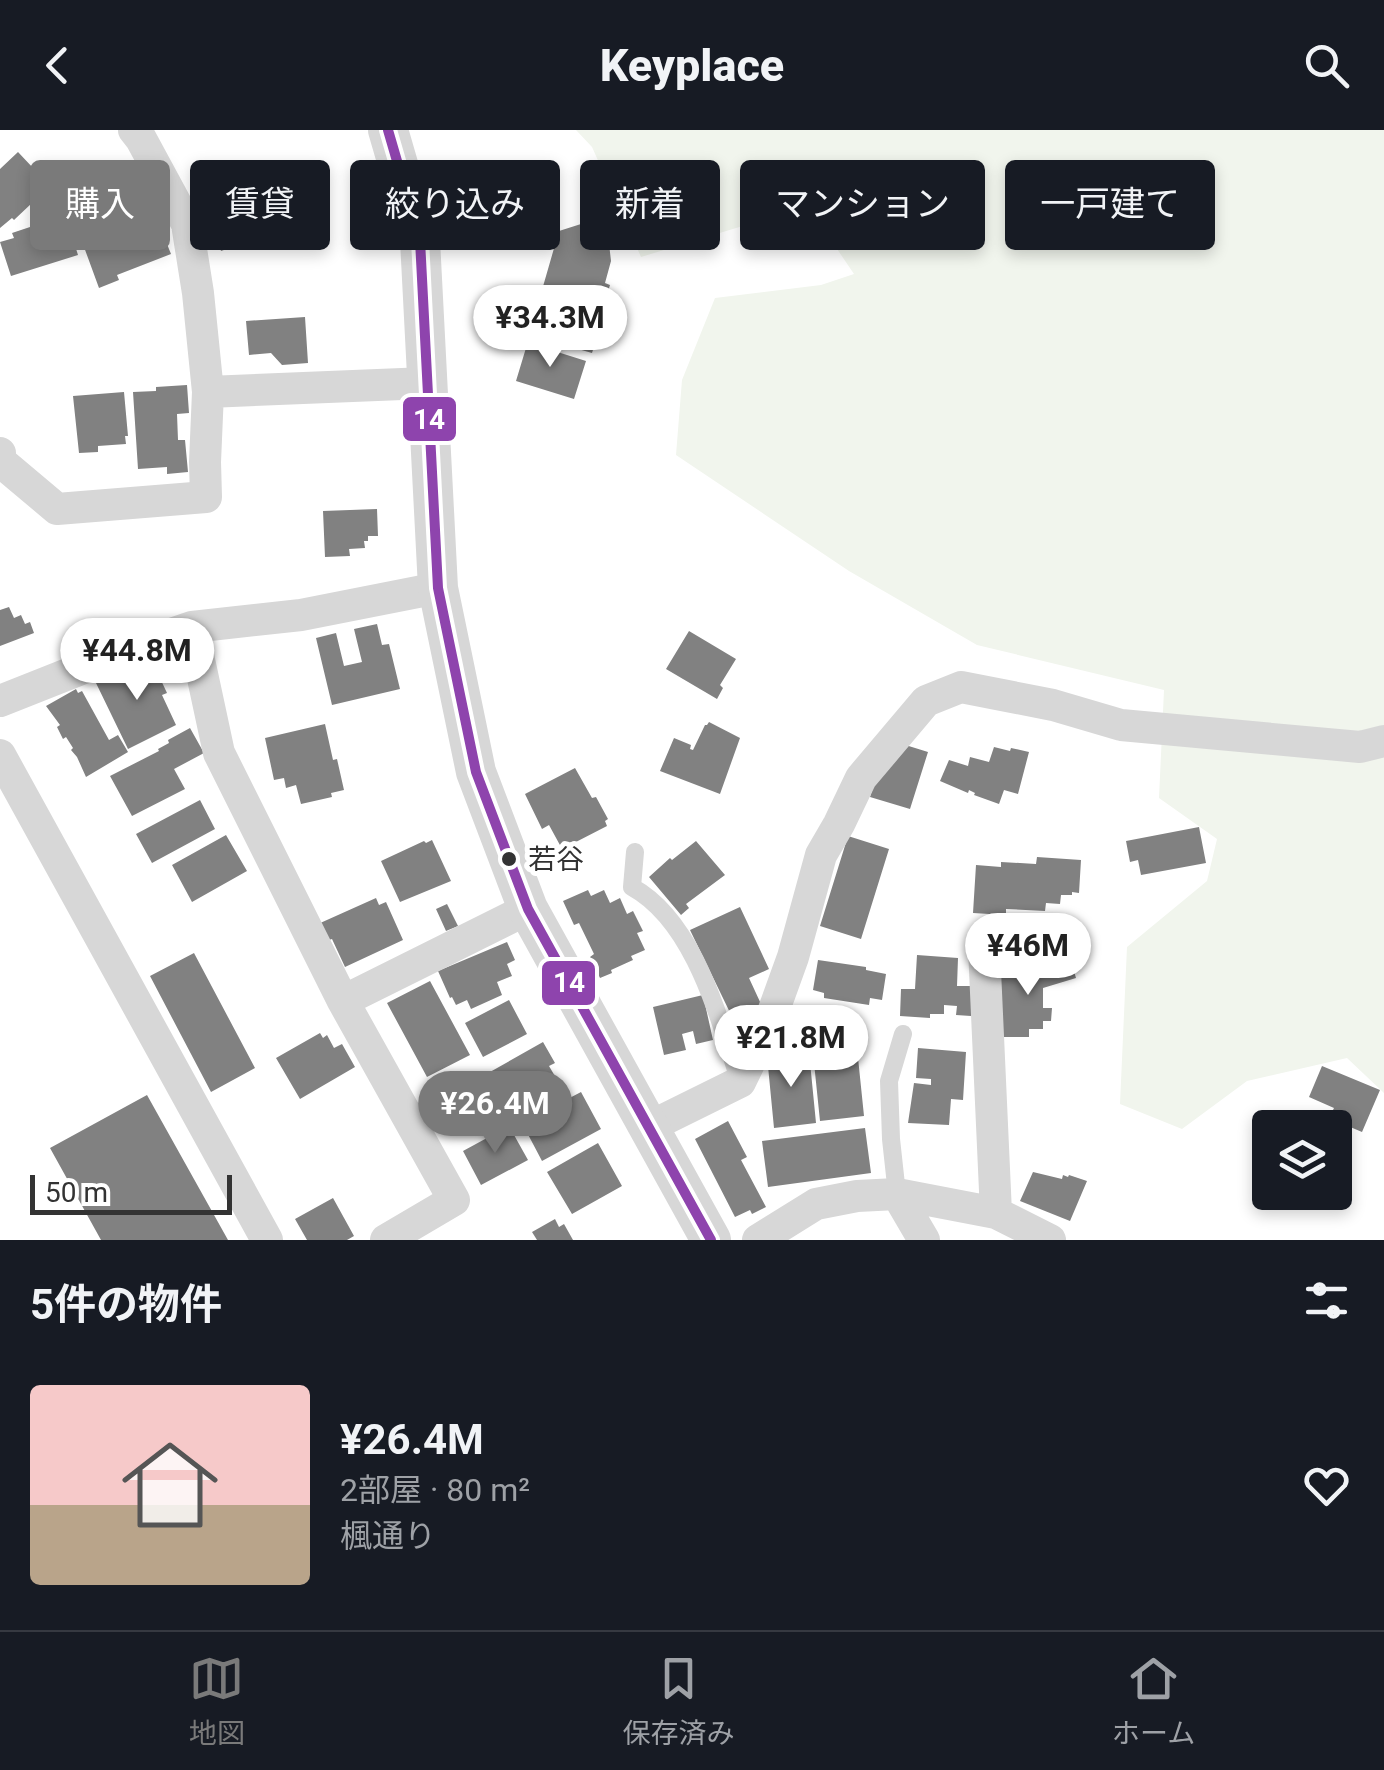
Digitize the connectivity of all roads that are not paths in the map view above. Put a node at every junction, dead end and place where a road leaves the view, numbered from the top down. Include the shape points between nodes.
1 (134, 130) edge
2 (388, 130) edge
3 (427, 383) junction
4 (208, 392) junction
5 (0, 453) edge
6 (438, 588) junction
7 (192, 628) junction
8 (0, 701) edge
9 (1384, 741) edge
10 (0, 755) edge
11 (635, 852) dead end
12 (528, 910) junction
13 (990, 933) dead end
14 (343, 1001) junction
15 (903, 1034) dead end
16 (740, 1082) junction
17 (649, 1127) junction
18 (897, 1194) junction
19 (996, 1213) junction
20 (268, 1240) edge
21 (386, 1240) edge
22 (711, 1240) edge
23 (758, 1240) edge
24 (924, 1240) edge
25 (1050, 1240) edge

1 - 4 street via 187,224
2 - 3 street via 420,240
3 - 4 street
3 - 6 street
4 - 5 street via 206,497 57,509 0,461
6 - 7 street
6 - 12 street via 476,772
7 - 8 street
7 - 14 street via 219,753
9 - 16 street via 1360,746 1122,726 961,687 926,701 860,778 821,855 793,957
10 - 20 street
11 - 16 lane via 632,887 682,934
12 - 14 street
12 - 17 street
13 - 19 street via 984,948
14 - 21 street via 454,1200
15 - 18 lane via 889,1081
16 - 17 street
17 - 22 street
18 - 19 street
18 - 23 street via 816,1204
18 - 24 street
19 - 25 street

